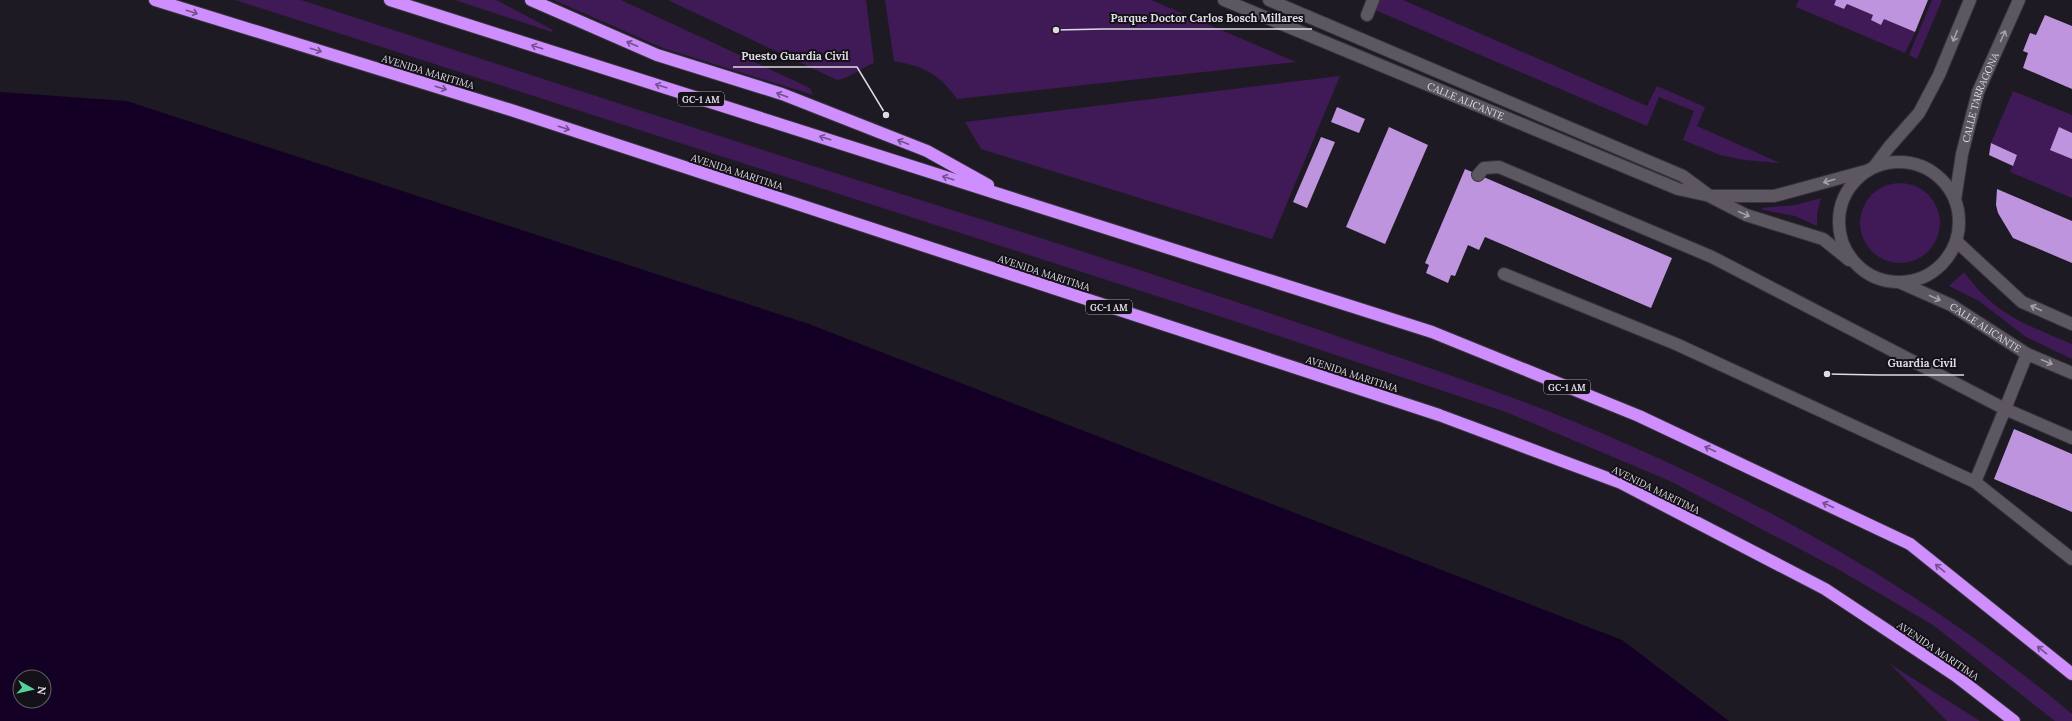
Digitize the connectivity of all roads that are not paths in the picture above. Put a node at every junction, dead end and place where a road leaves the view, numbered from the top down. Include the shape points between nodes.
1 (155, 0) edge
2 (390, 0) edge
3 (531, 0) edge
4 (1224, 0) edge
5 (1269, 0) edge
6 (1373, 0) edge
7 (1970, 0) edge
8 (2019, 0) edge
9 (1367, 15) dead end
10 (1870, 169) junction
11 (1478, 175) dead end
12 (1710, 196) junction
13 (1012, 198) junction
14 (1955, 200) junction
15 (1956, 241) junction
16 (1858, 266) junction
17 (1504, 274) dead end
18 (1899, 282) junction
19 (2072, 324) edge
20 (2028, 354) junction
21 (2072, 373) edge
22 (2005, 409) junction
23 (2072, 438) edge
24 (1975, 482) junction
25 (2072, 559) edge
26 (2072, 674) edge
27 (2014, 721) edge

1 -> 27 highway, AVENIDA MARITIMA / GC-1 AM via 518,112 1439,415 1621,483 1825,589 1956,676
13 -> 2 highway, GC-1 AM
13 -> 3 highway via 927,151 782,94 656,55
4 - 12 street, CALLE ALICANTE via 1678,189
5 - 12 street via 1683,176
6 - 9 street
7 -> 10 street via 1939,75 1919,113
14 -> 8 street, CALLE TARRAGONA via 1962,154 1978,92
10 -> 12 street, CALLE ALICANTE via 1774,196
10 - 14 street via 1886,163 1907,162 1927,168 1944,182
10 - 16 street via 1850,185 1841,205 1839,227 1845,248
11 - 22 street via 1484,168 1499,167 1712,257
12 -> 16 street, CALLE ALICANTE via 1746,215 1823,239
26 -> 13 highway, GC-1 AM via 1910,544 1639,416 1432,332
14 - 15 street via 1959,220
15 - 18 street via 1947,258 1934,271 1917,279
19 -> 15 street via 2022,302
16 - 18 street via 1877,278
17 - 24 street via 1676,344
18 -> 20 street, CALLE ALICANTE via 1951,305
20 -> 21 street, CALLE ALICANTE
20 - 22 street
22 - 23 street
22 - 24 street
24 - 25 street

